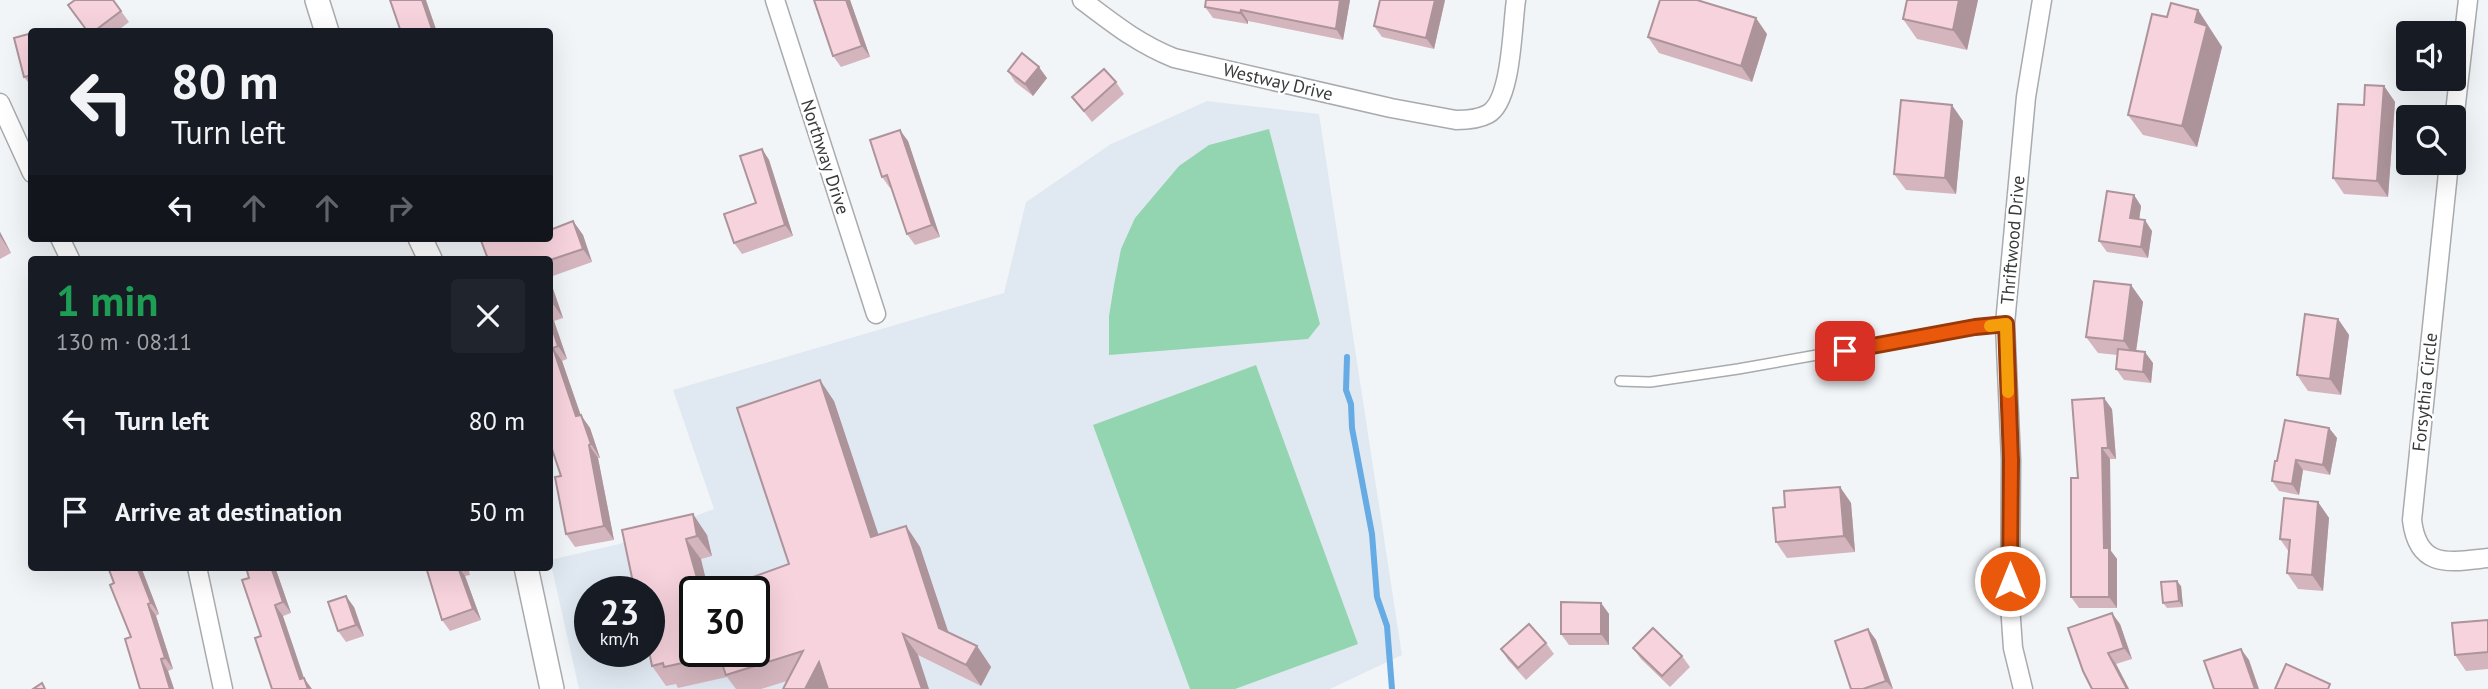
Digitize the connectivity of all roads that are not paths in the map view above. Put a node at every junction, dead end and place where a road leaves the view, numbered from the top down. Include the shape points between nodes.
1 (317, 0) edge
2 (775, 0) edge
3 (1082, 0) edge
4 (1516, 0) edge
5 (2042, 0) edge
6 (2468, 0) edge
7 (326, 28) edge
8 (0, 103) edge
9 (2456, 105) edge
10 (28, 164) edge
11 (2448, 175) edge
12 (876, 314) dead end
13 (2006, 324) junction
14 (1620, 382) dead end
15 (2488, 558) edge
16 (198, 571) edge
17 (527, 571) edge
18 (223, 689) edge
19 (552, 689) edge
20 (2024, 689) edge

1 - 7 street
2 - 12 street, Northway Drive
3 - 4 street, Westway Drive via 1132,38 1174,58 1456,120 1488,114 1504,91
5 - 13 street, Thriftwood Drive via 2026,97
6 - 9 street
8 - 10 street
11 - 15 street, Forsythia Circle via 2413,533 2421,550 2439,561
13 - 14 lane via 1726,371
13 - 20 street, Thriftwood Drive via 2010,605 2013,648
16 - 18 street
17 - 19 street

